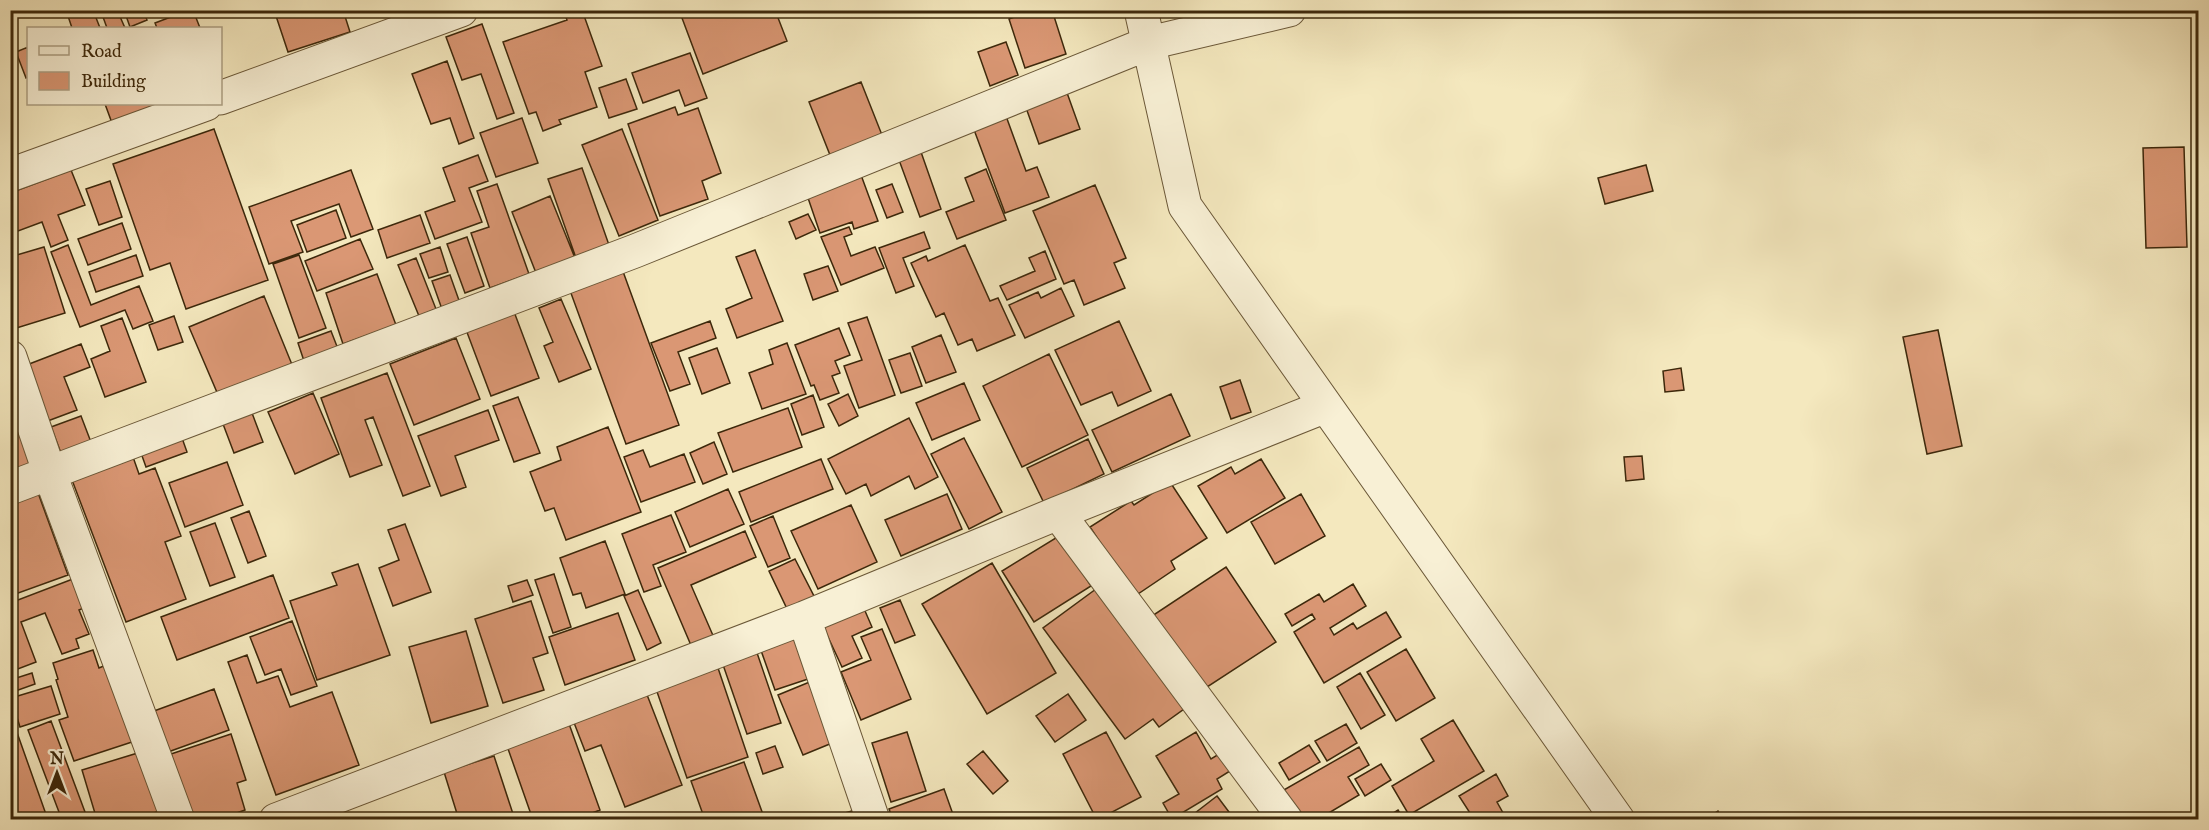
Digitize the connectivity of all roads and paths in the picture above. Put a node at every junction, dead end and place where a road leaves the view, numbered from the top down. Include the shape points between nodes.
1 (461, 10) edge
2 (1142, 10) edge
3 (1289, 10) edge
4 (1149, 43) junction
5 (222, 97) edge
6 (203, 105) edge
7 (10, 175) edge
8 (10, 357) edge
9 (1326, 406) junction
10 (50, 474) junction
11 (10, 488) edge
12 (1058, 513) junction
13 (804, 618) junction
14 (178, 819) edge
15 (276, 819) edge
16 (873, 819) edge
17 (1286, 819) edge
18 (1618, 819) edge

1 - 5 street
2 - 4 street
3 - 4 street
4 - 9 street via 1185,206
4 - 10 street via 635,251
6 - 7 street
8 - 10 street
9 - 12 street
9 - 18 street
10 - 11 street
10 - 14 street
12 - 13 street
12 - 17 street
13 - 15 street
13 - 16 street

